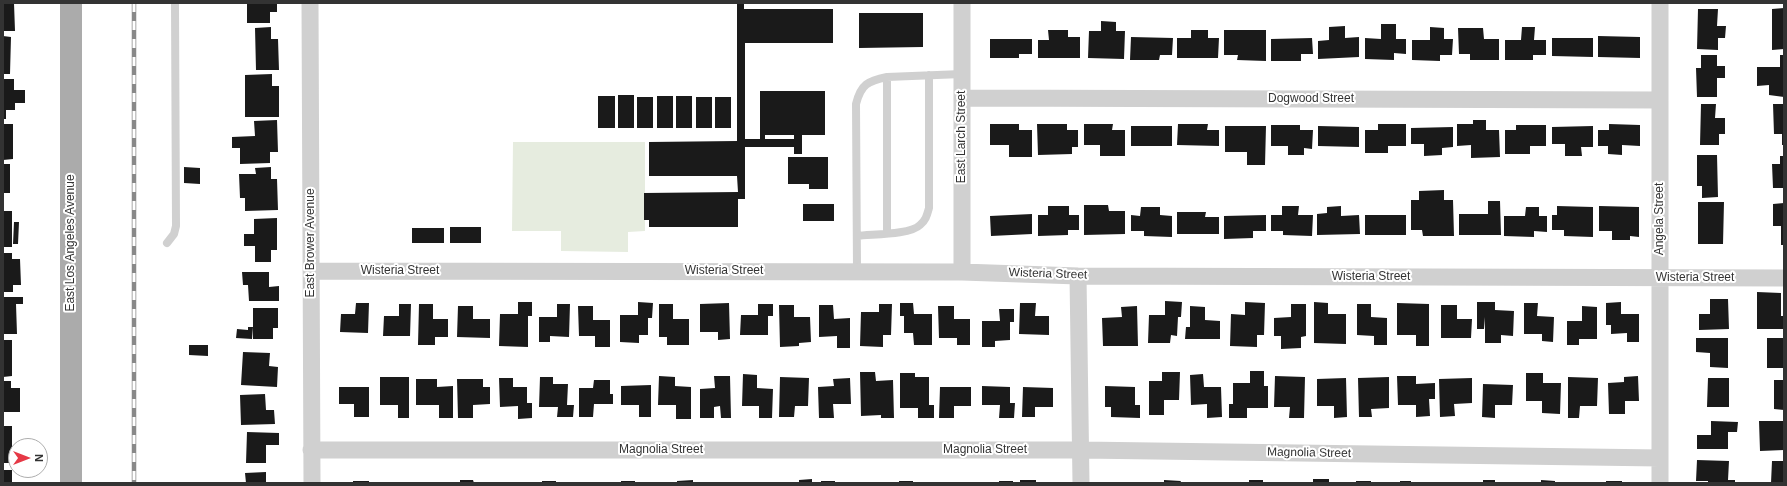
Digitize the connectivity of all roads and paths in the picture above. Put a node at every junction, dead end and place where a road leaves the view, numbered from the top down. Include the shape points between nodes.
1 (71, 3) edge
2 (175, 3) edge
3 (310, 3) edge
4 (962, 3) edge
5 (1660, 3) edge
6 (962, 74) junction
7 (929, 75) junction
8 (887, 77) junction
9 (962, 98) junction
10 (1660, 100) junction
11 (887, 233) junction
12 (857, 236) junction
13 (167, 243) dead end
14 (311, 271) junction
15 (857, 271) junction
16 (962, 272) junction
17 (1078, 276) junction
18 (1660, 278) junction
19 (1784, 278) edge
20 (311, 450) junction
21 (1082, 450) junction
22 (1660, 458) junction
23 (71, 483) edge
24 (312, 483) edge
25 (1081, 483) edge
26 (1660, 483) edge

1 - 23 main road, East Los Angeles Avenue
2 - 13 lane via 176,226
3 - 14 street, East Brower Avenue
4 - 6 street, East Larch Street
5 - 10 street, Angela Street
6 - 7 lane
6 - 9 street, East Larch Street
7 - 8 lane
7 - 11 lane via 929,208 926,219 919,227
8 - 11 lane
8 - 12 lane via 865,84 859,92 856,104
9 - 10 street, Dogwood Street
9 - 16 street, East Larch Street
10 - 18 street, Angela Street
11 - 12 lane
12 - 15 lane
14 - 15 street, Wisteria Street
14 - 20 street, East Brower Avenue
15 - 16 street, Wisteria Street
16 - 17 street, Wisteria Street
17 - 18 street, Wisteria Street
17 - 21 street
18 - 19 street, Wisteria Street
18 - 22 street, Angela Street
20 - 21 street, Magnolia Street
20 - 24 street, East Brower Avenue
21 - 22 street, Magnolia Street
21 - 25 street
22 - 26 street, Angela Street

